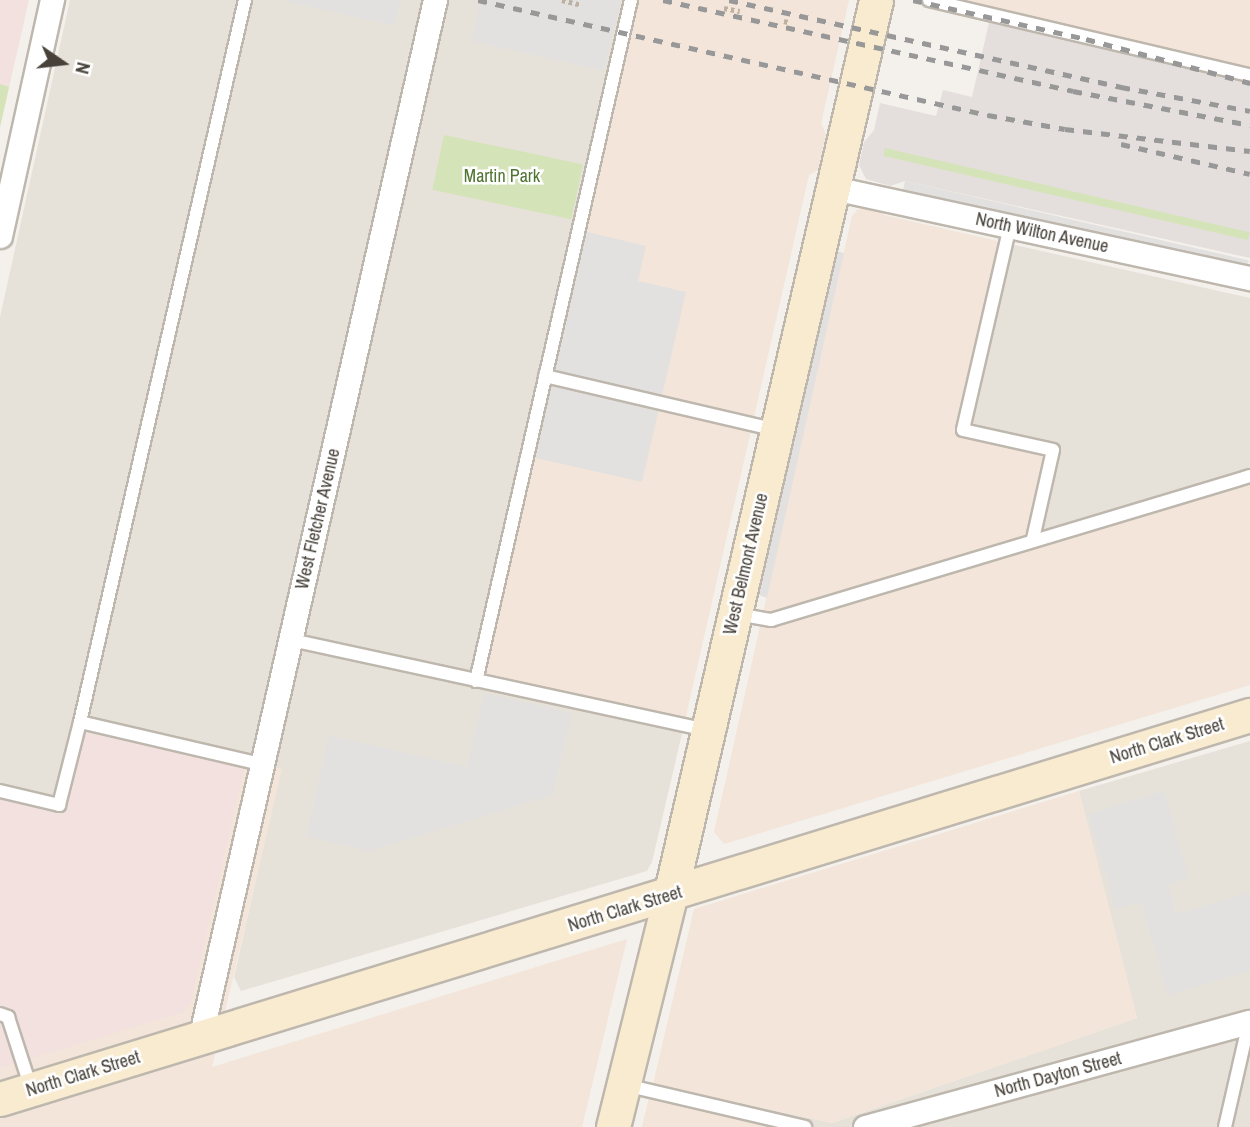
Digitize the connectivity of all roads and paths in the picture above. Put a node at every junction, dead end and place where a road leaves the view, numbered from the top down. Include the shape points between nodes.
1 (52, 0) edge
2 (245, 0) edge
3 (435, 0) edge
4 (562, 0) edge
5 (631, 0) edge
6 (876, 0) edge
7 (929, 0) edge
8 (582, 5) dead end
9 (724, 8) dead end
10 (740, 11) dead end
11 (1250, 75) edge
12 (833, 188) junction
13 (1010, 226) junction
14 (0, 236) edge
15 (1250, 278) edge
16 (545, 376) junction
17 (777, 430) junction
18 (1250, 476) edge
19 (1033, 539) junction
20 (735, 614) junction
21 (291, 640) junction
22 (476, 681) junction
23 (1250, 715) edge
24 (80, 722) junction
25 (708, 730) junction
26 (261, 764) junction
27 (0, 792) edge
28 (670, 895) junction
29 (0, 1014) edge
30 (1250, 1022) edge
31 (200, 1039) junction
32 (623, 1085) junction
33 (31, 1090) junction
34 (0, 1100) edge
35 (613, 1127) edge
36 (805, 1127) edge
37 (865, 1127) edge
38 (1225, 1127) edge

1 - 14 street
2 - 24 lane
3 - 21 street, West Fletcher Avenue
4 - 8 path
5 - 16 lane
6 - 12 main road, West Belmont Avenue
7 - 11 lane
9 - 10 path
12 - 13 street, North Wilton Avenue
12 - 17 main road, West Belmont Avenue
13 - 15 street, North Wilton Avenue
13 - 19 lane via 963,430 1053,450
16 - 17 lane
16 - 22 lane
17 - 20 main road, West Belmont Avenue
18 - 19 lane
19 - 20 lane via 771,620
20 - 25 main road, West Belmont Avenue
21 - 22 lane
21 - 26 street, West Fletcher Avenue
22 - 25 lane
23 - 28 main road, North Clark Street
24 - 26 lane
24 - 27 lane via 59,805
25 - 28 main road, West Belmont Avenue
26 - 31 street, West Fletcher Avenue
28 - 31 main road, North Clark Street
28 - 32 main road, West Belmont Avenue
29 - 33 lane via 8,1017
30 - 37 street, North Dayton Street
30 - 38 lane
31 - 33 main road, North Clark Street
32 - 35 main road, West Belmont Avenue
32 - 36 lane
33 - 34 main road, North Clark Street

